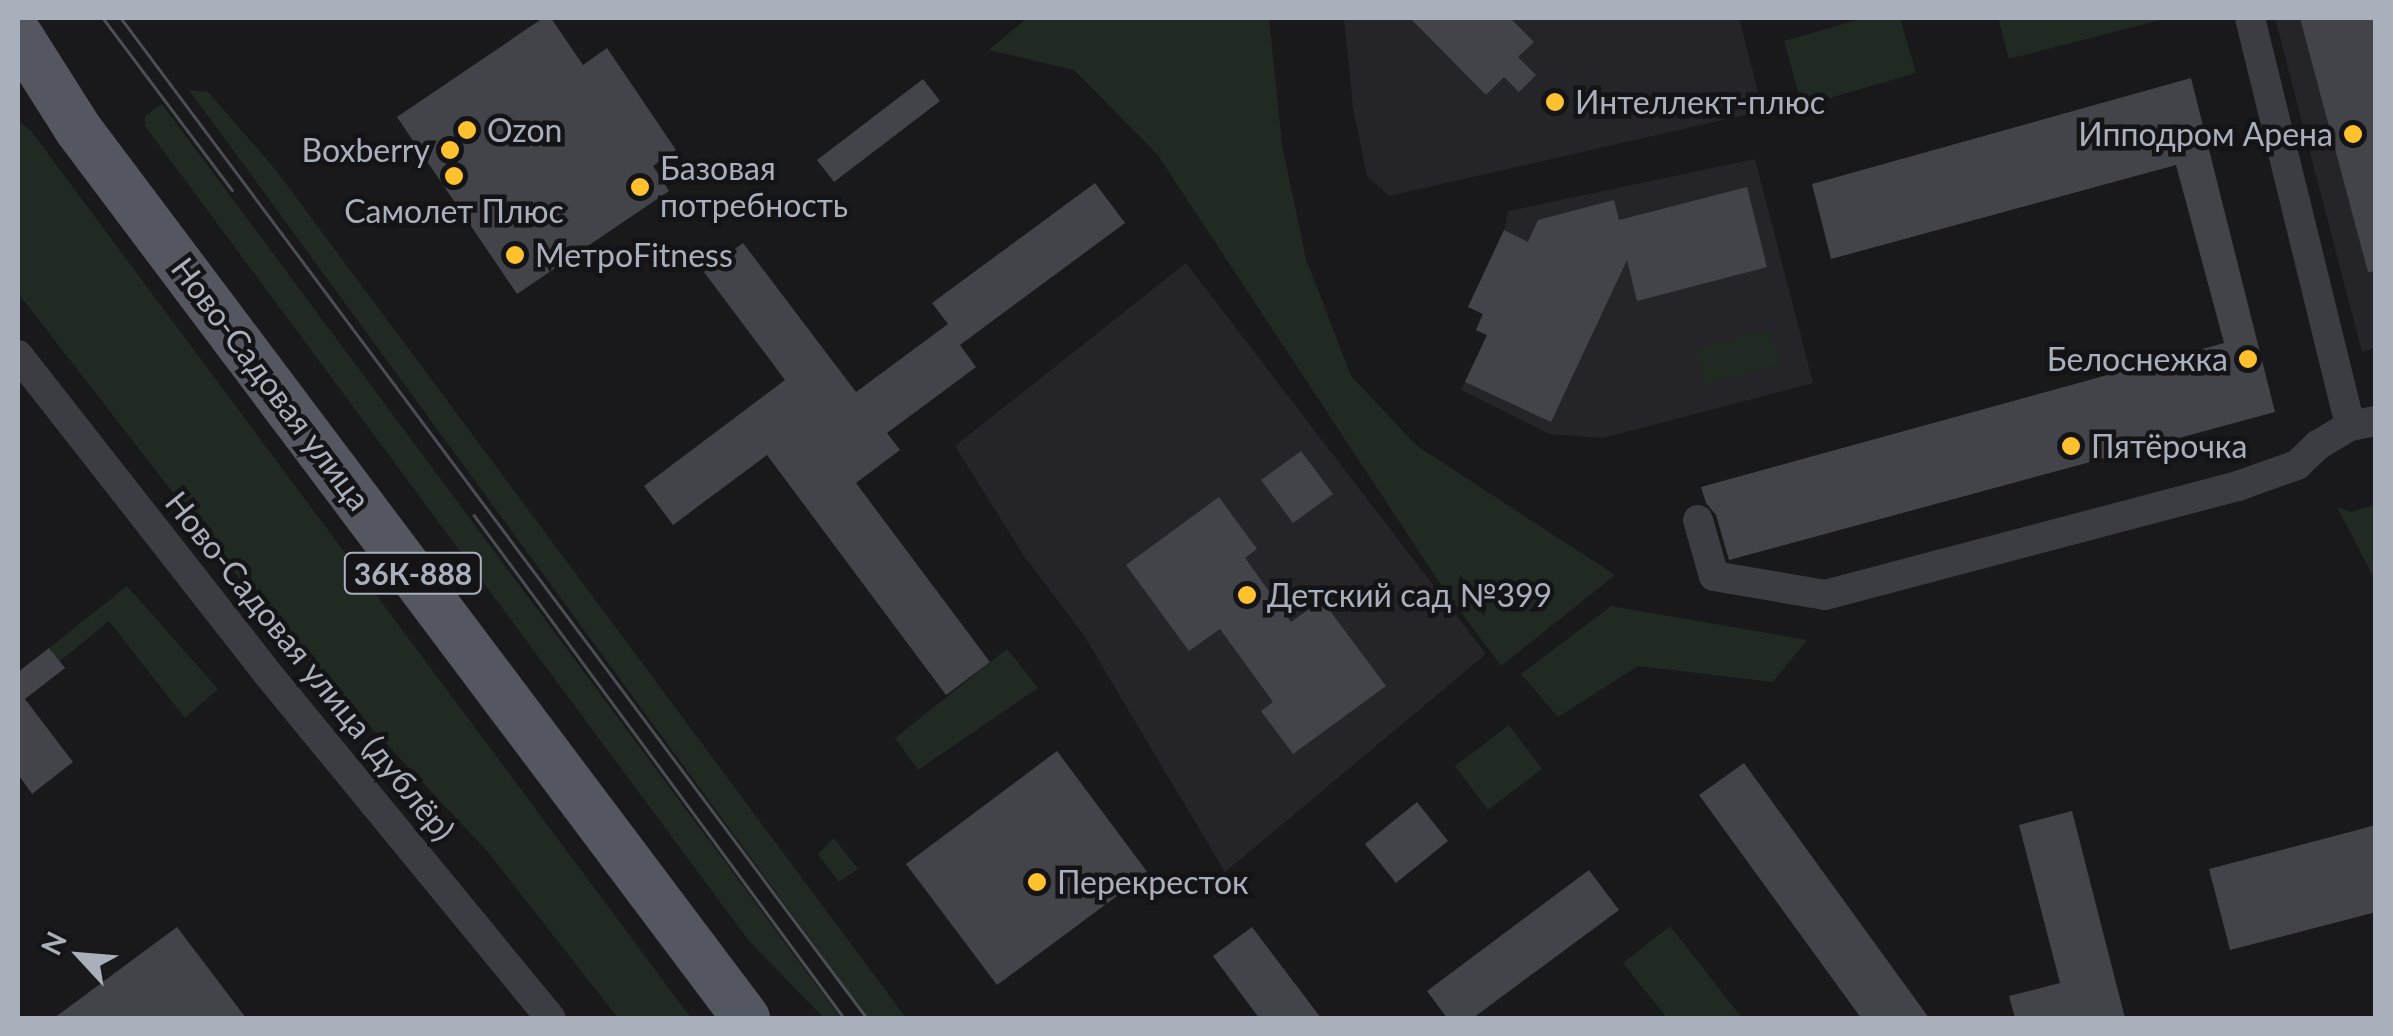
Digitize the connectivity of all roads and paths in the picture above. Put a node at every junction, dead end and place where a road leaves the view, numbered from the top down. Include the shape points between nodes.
1 (2250, 18) edge
2 (18, 34) edge
3 (18, 354) edge
4 (2363, 423) edge
5 (1698, 520) dead end
6 (550, 1018) edge
7 (746, 1018) edge

1 - 4 street
2 - 7 main road, Ново-Садовая улица / 36К-888 via 78,129
3 - 6 street, Ново-Садовая улица (дублёр) via 263,668
4 - 5 street via 2318,445 2296,465 2238,486 1824,595 1714,576

